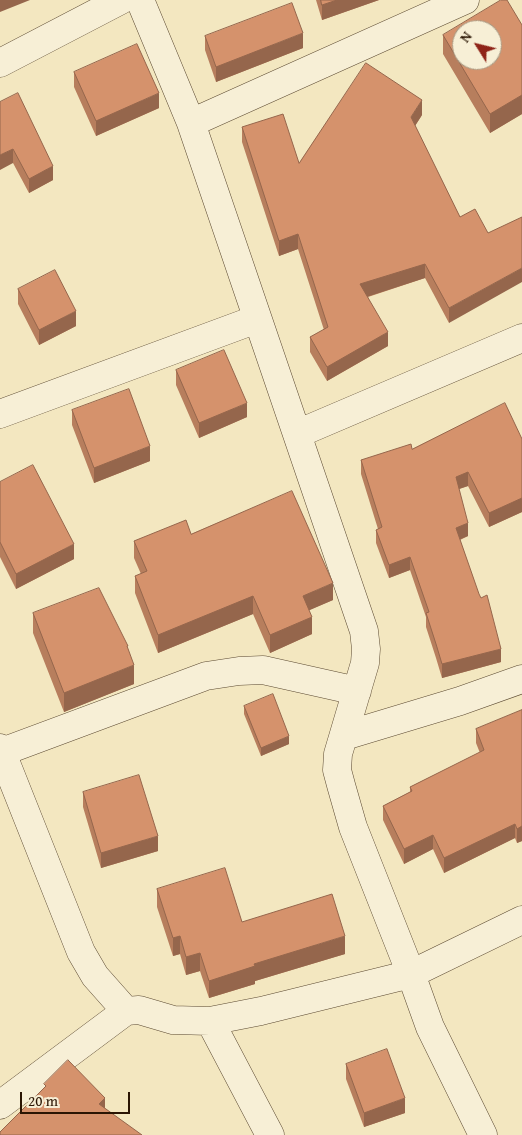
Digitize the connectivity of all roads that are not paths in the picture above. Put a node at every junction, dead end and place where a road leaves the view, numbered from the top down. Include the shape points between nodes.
1 (121, 0) edge
2 (140, 0) edge
3 (465, 0) edge
4 (0, 63) edge
5 (191, 123) junction
6 (257, 319) junction
7 (522, 338) edge
8 (0, 414) edge
9 (297, 434) junction
10 (522, 679) edge
11 (357, 691) junction
12 (344, 736) junction
13 (1, 750) edge
14 (522, 920) edge
15 (411, 974) junction
16 (126, 1011) junction
17 (210, 1021) junction
18 (0, 1105) edge
19 (270, 1135) edge
20 (483, 1135) edge

1 - 4 street
2 - 5 street
3 - 5 street
5 - 6 street
6 - 8 street
6 - 9 street
7 - 9 street
9 - 11 street via 364,631 365,663
10 - 12 street
11 - 12 street
11 - 13 street via 263,670 206,676
12 - 15 street via 338,754 340,785 353,827
13 - 16 street via 81,952 95,976
14 - 15 street
15 - 17 street
15 - 20 street via 430,1027
16 - 17 street via 139,1010 173,1020
16 - 18 street
17 - 19 street

